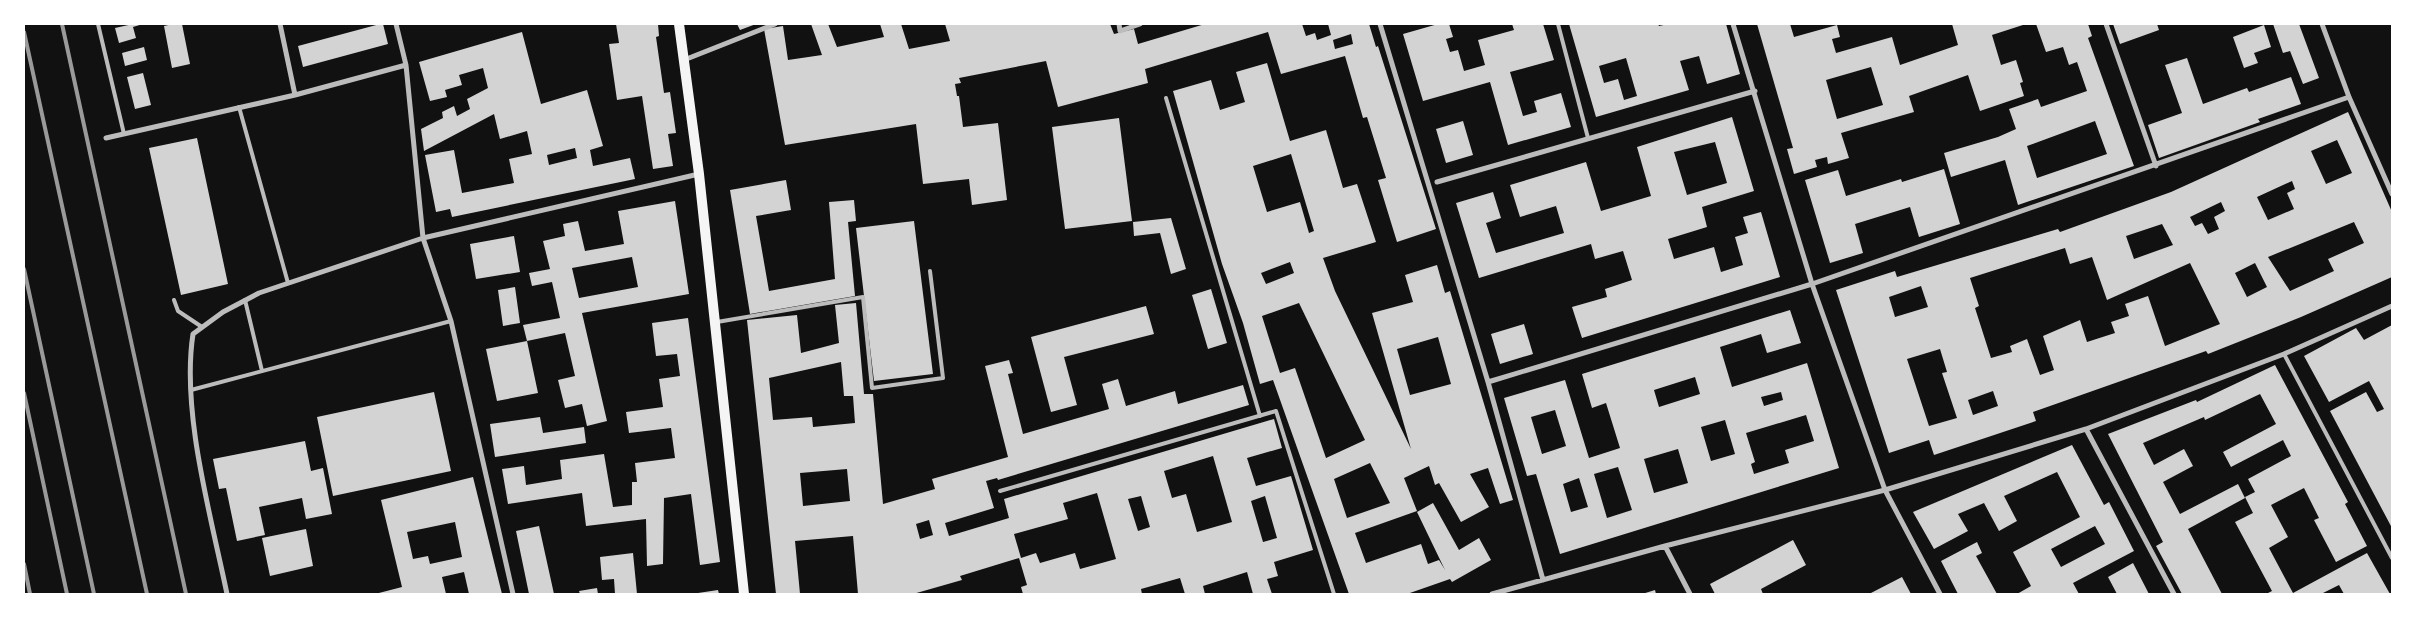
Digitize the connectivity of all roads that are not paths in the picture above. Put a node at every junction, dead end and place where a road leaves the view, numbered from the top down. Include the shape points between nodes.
1 (98, 24) edge
2 (280, 24) edge
3 (396, 24) edge
4 (679, 24) edge
5 (775, 24) edge
6 (1118, 24) edge
7 (1140, 24) edge
8 (1380, 24) edge
9 (1558, 24) edge
10 (1733, 24) edge
11 (2106, 24) edge
12 (2322, 24) edge
13 (684, 60) junction
14 (406, 65) junction
15 (1755, 91) junction
16 (295, 95) junction
17 (2349, 97) junction
18 (1166, 98) dead end
19 (239, 107) junction
20 (124, 134) junction
21 (106, 138) dead end
22 (1588, 138) junction
23 (2156, 166) junction
24 (699, 174) junction
25 (1437, 182) dead end
26 (2392, 194) edge
27 (423, 238) junction
28 (930, 272) dead end
29 (288, 283) junction
30 (1812, 284) junction
31 (174, 300) dead end
32 (245, 300) junction
33 (2392, 306) edge
34 (451, 321) junction
35 (715, 322) junction
36 (202, 327) junction
37 (2284, 354) junction
38 (262, 371) junction
39 (1488, 382) junction
40 (191, 390) junction
41 (1260, 416) junction
42 (2086, 429) junction
43 (1885, 490) junction
44 (1000, 491) dead end
45 (1665, 546) junction
46 (2392, 558) edge
47 (1542, 580) junction
48 (227, 594) edge
49 (513, 594) edge
50 (744, 594) edge
51 (1334, 594) edge
52 (1492, 594) edge
53 (1690, 594) edge
54 (1940, 594) edge
55 (2174, 594) edge

1 - 20 lane
2 - 16 street
3 - 14 street
4 - 13 main road
5 - 13 street
6 - 7 street via 1120,31
8 - 39 street
9 - 22 lane
10 - 15 street
11 - 23 street
12 - 17 street
13 - 24 main road
14 - 16 street
14 - 27 street
15 - 22 street
15 - 30 street
16 - 19 street
17 - 23 street
17 - 26 street
18 - 41 lane
19 - 20 street
19 - 29 lane
20 - 21 street
22 - 25 street
23 - 30 street
24 - 27 street
24 - 35 main road
27 - 29 street
27 - 34 street
28 - 35 lane via 944,378 872,388 864,297
29 - 32 street
30 - 39 street
30 - 43 street
31 - 36 lane via 178,312
32 - 36 street
32 - 38 lane
33 - 37 street
34 - 38 lane
34 - 49 street
35 - 50 main road
36 - 40 street via 192,334 188,362
37 - 42 street
37 - 46 lane
38 - 40 lane
39 - 47 street
40 - 48 street via 196,440
41 - 44 lane
41 - 51 lane via 1276,411
42 - 43 street
42 - 55 street
43 - 45 street
43 - 54 street
45 - 47 street
45 - 53 street
47 - 52 street

